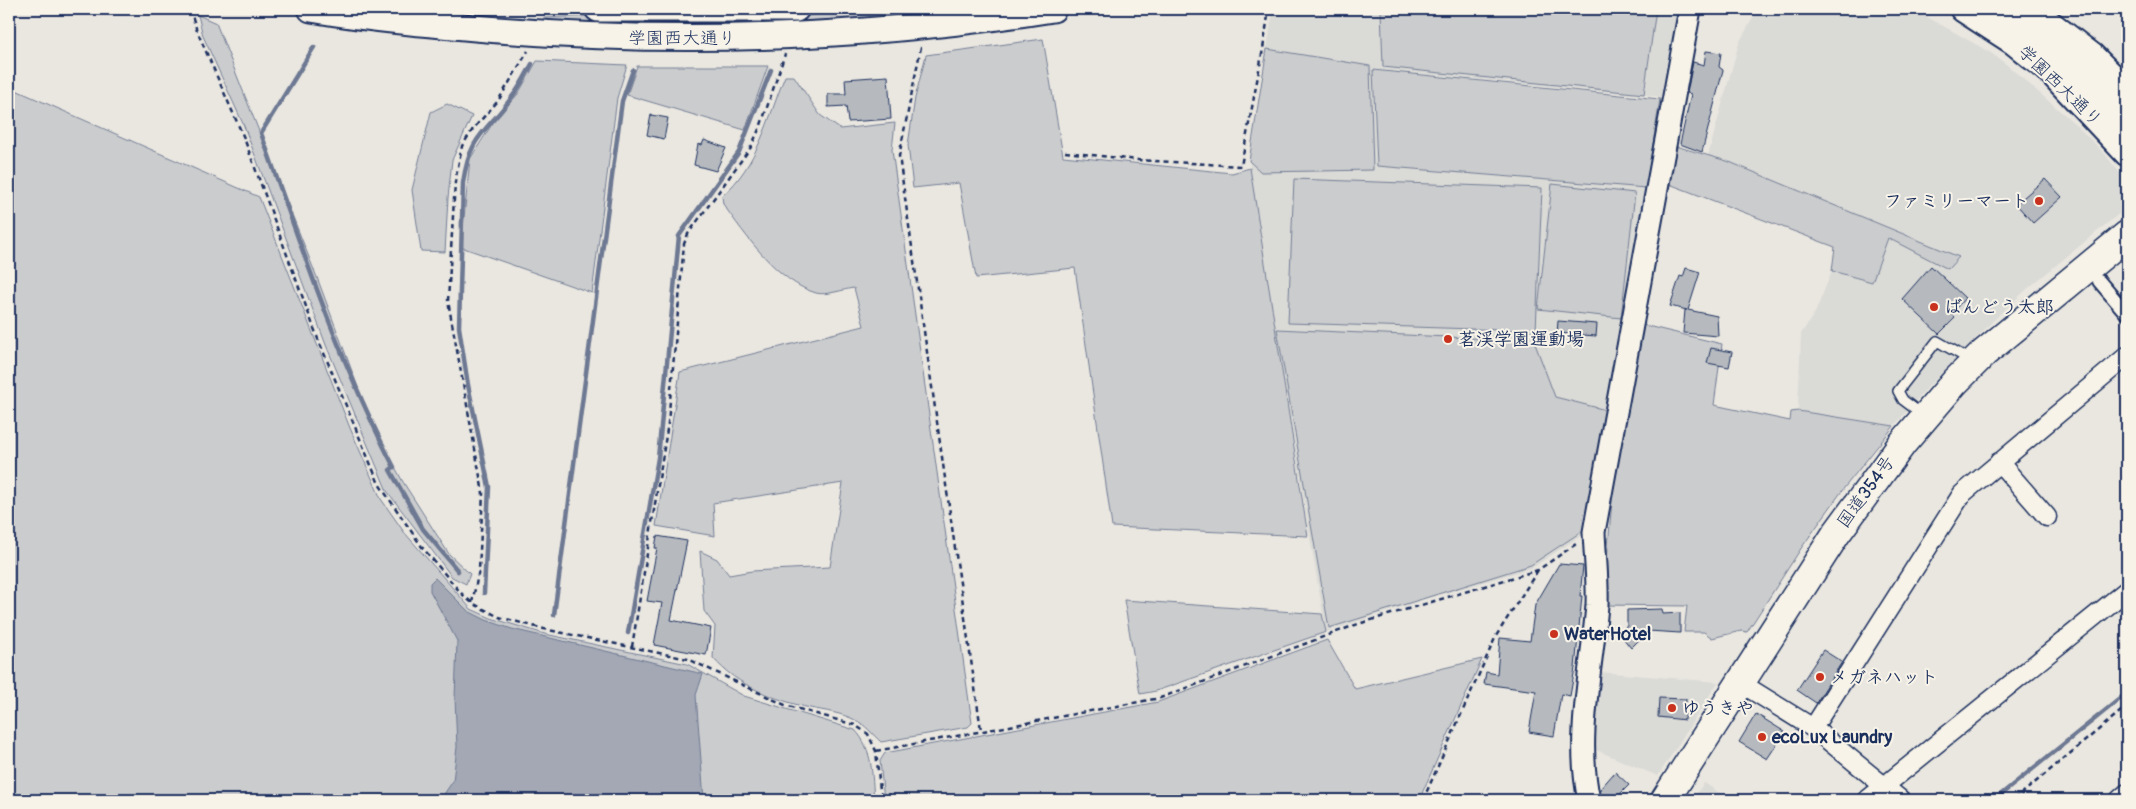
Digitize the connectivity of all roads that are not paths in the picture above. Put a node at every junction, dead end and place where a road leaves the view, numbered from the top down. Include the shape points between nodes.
1 (311, 9) edge
2 (598, 9) edge
3 (796, 9) edge
4 (1053, 9) edge
5 (1690, 9) edge
6 (1963, 9) edge
7 (1999, 9) edge
8 (2032, 9) edge
9 (2127, 91) edge
10 (2127, 120) edge
11 (2127, 153) edge
12 (2127, 235) edge
13 (2099, 281) dead end
14 (2127, 314) edge
15 (2127, 356) edge
16 (1974, 363) junction
17 (1926, 416) junction
18 (1999, 462) junction
19 (2047, 517) dead end
20 (2127, 590) edge
21 (1739, 682) junction
22 (1814, 728) junction
23 (1884, 786) junction
24 (2127, 793) edge
25 (1589, 800) edge
26 (1665, 800) edge
27 (1867, 800) edge
28 (1901, 800) edge
29 (2119, 800) edge

1 - 4 main road, 学園西大通り via 368,19 642,38 789,37 919,27
2 - 3 main road, 学園西大通り
5 - 25 street via 1594,532 1597,602 1583,751
6 - 11 main road, 学園西大通り via 2014,42 2052,73
7 - 10 main road, 学園西大通り via 2059,54
8 - 9 main road via 2092,56
12 - 16 highway, 国道354号
13 - 14 street
15 - 18 street
16 - 17 highway, 国道354号
16 - 17 lane via 1937,341 1898,391 1903,400
17 - 21 highway, 国道354号 via 1846,518
18 - 19 street
18 - 22 street via 1962,494
20 - 23 street
21 - 22 street
21 - 26 highway, 国道354号
22 - 23 street
23 - 27 street
23 - 28 street
24 - 29 street

